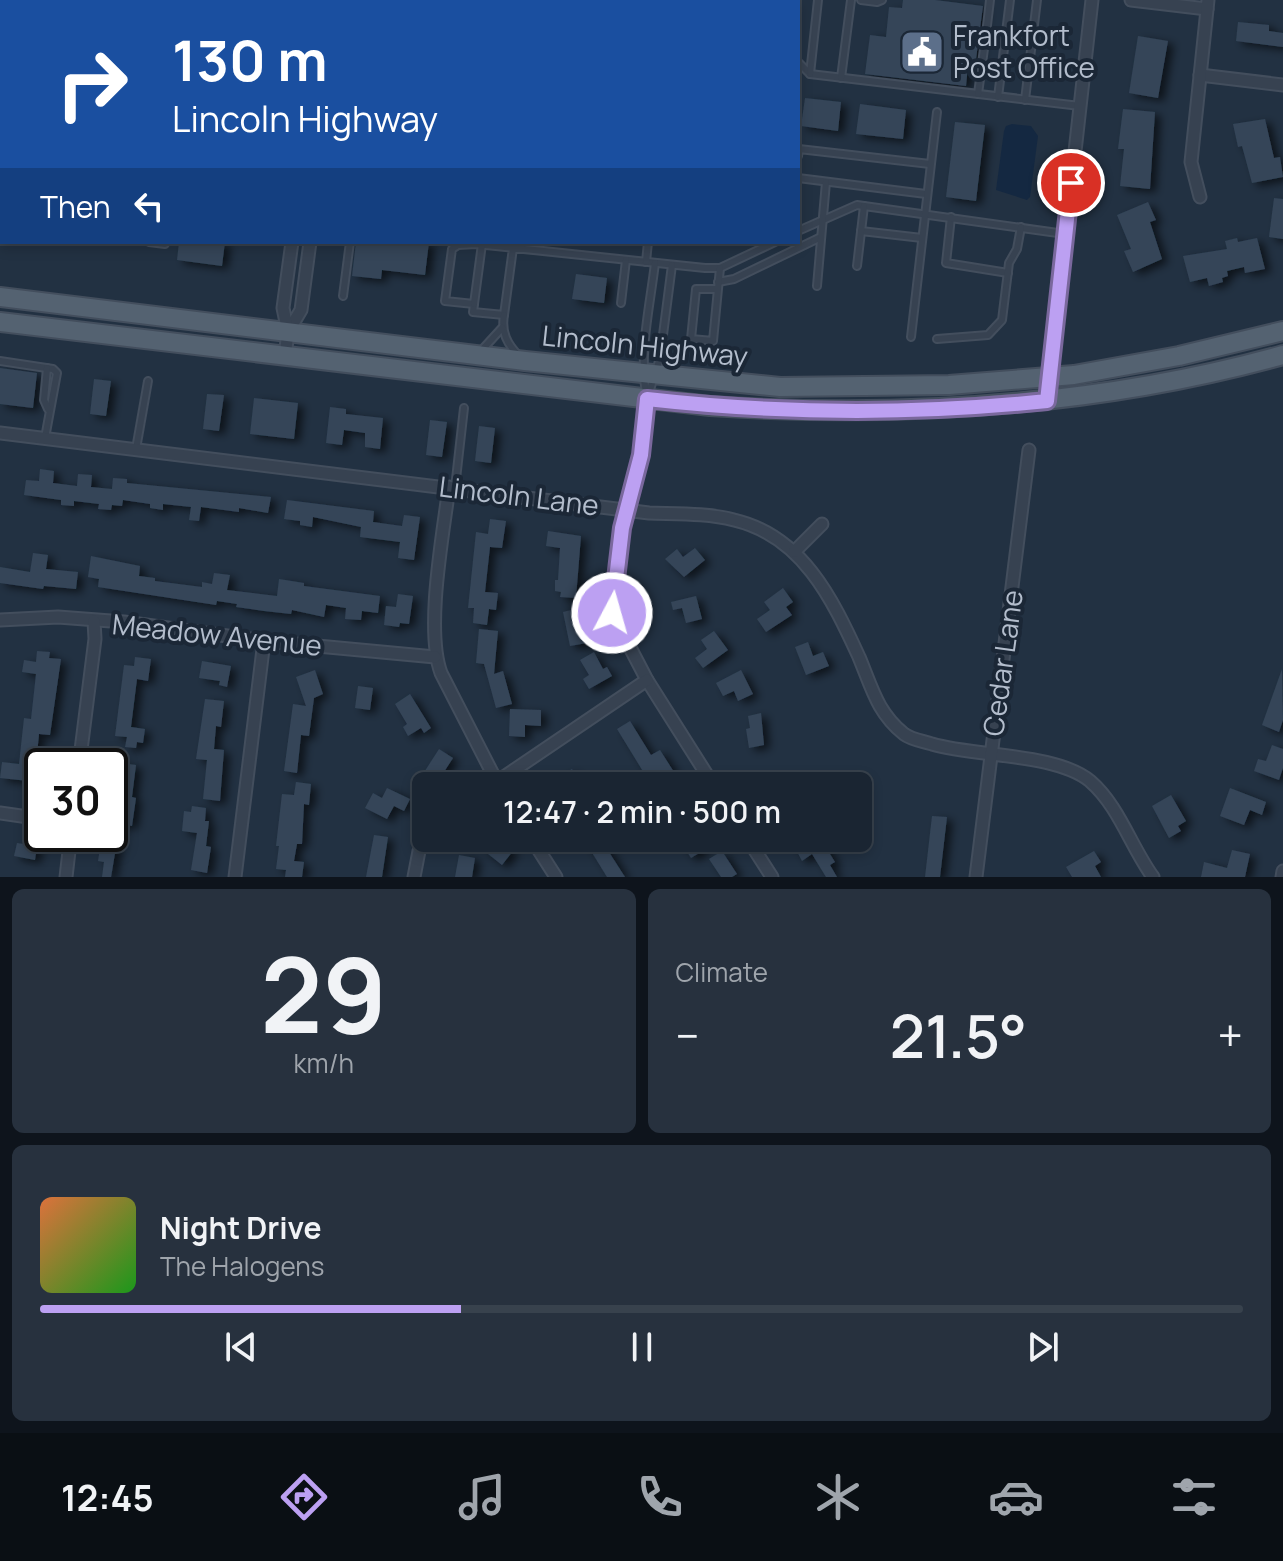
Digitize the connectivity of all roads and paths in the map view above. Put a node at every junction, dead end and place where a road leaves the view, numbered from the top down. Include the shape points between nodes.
1 (818, 0) edge
2 (851, 0) edge
3 (861, 0) edge
4 (882, 0) edge
5 (990, 0) edge
6 (1010, 0) edge
7 (1037, 0) edge
8 (1092, 0) edge
9 (1131, 0) edge
10 (1207, 4) edge
11 (800, 64) edge
12 (810, 74) junction
13 (1200, 75) junction
14 (841, 78) junction
15 (1283, 85) edge
16 (978, 94) junction
17 (998, 97) junction
18 (1025, 100) junction
19 (1080, 106) junction
20 (937, 112) dead end
21 (800, 149) edge
22 (930, 164) junction
23 (800, 178) edge
24 (826, 182) junction
25 (926, 194) junction
26 (1200, 197) dead end
27 (864, 206) junction
28 (924, 214) junction
29 (951, 217) junction
30 (823, 219) junction
31 (1021, 227) junction
32 (800, 230) edge
33 (861, 231) junction
34 (1065, 234) junction
35 (821, 237) junction
36 (922, 238) junction
37 (292, 244) edge
38 (310, 244) edge
39 (350, 244) edge
40 (482, 244) junction
41 (648, 244) edge
42 (771, 244) edge
43 (513, 248) junction
44 (626, 260) junction
45 (646, 262) junction
46 (655, 263) junction
47 (672, 265) junction
48 (857, 266) dead end
49 (720, 268) junction
50 (1008, 273) junction
51 (718, 286) junction
52 (817, 286) dead end
53 (343, 296) dead end
54 (0, 297) edge
55 (621, 303) dead end
56 (474, 304) junction
57 (504, 315) junction
58 (0, 322) edge
59 (502, 328) junction
60 (1283, 331) edge
61 (288, 332) junction
62 (911, 337) dead end
63 (937, 339) dead end
64 (1283, 355) edge
65 (285, 356) junction
66 (475, 356) junction
67 (0, 361) edge
68 (525, 361) junction
69 (649, 375) junction
70 (1049, 377) junction
71 (148, 381) dead end
72 (647, 399) junction
73 (1047, 401) junction
74 (464, 408) dead end
75 (0, 433) edge
76 (45, 438) junction
77 (136, 449) junction
78 (1029, 450) dead end
79 (452, 487) junction
80 (625, 510) junction
81 (822, 524) dead end
82 (795, 551) junction
83 (0, 620) edge
84 (94, 621) junction
85 (264, 641) junction
86 (435, 657) junction
87 (647, 680) junction
88 (81, 748) edge
89 (991, 755) junction
90 (489, 772) edge
91 (514, 772) edge
92 (705, 772) edge
93 (0, 813) edge
94 (24, 816) edge
95 (69, 852) edge
96 (419, 852) edge
97 (540, 852) edge
98 (756, 852) edge
99 (66, 877) edge
100 (235, 877) edge
101 (414, 877) edge
102 (556, 877) edge
103 (772, 877) edge
104 (976, 877) edge
105 (1153, 877) edge

1 - 12 lane
2 - 14 lane
3 - 4 lane
5 - 16 lane
6 - 17 lane
7 - 18 lane
8 - 19 street
9 - 10 street
10 - 13 street
11 - 12 lane
12 - 14 lane
13 - 15 street
13 - 26 street via 1191,162
14 - 16 lane
16 - 17 lane
17 - 18 lane
18 - 19 lane
19 - 34 street
20 - 22 lane
21 - 22 lane
22 - 25 lane
23 - 24 lane
24 - 25 lane
24 - 30 lane
25 - 28 lane
27 - 28 lane
27 - 30 lane
27 - 33 lane
28 - 29 lane
28 - 36 lane
29 - 31 lane
29 - 50 lane via 946,263
30 - 32 lane
30 - 35 lane
31 - 34 lane
31 - 50 lane
33 - 36 lane
33 - 48 lane
34 - 70 street
35 - 51 lane
35 - 52 lane
36 - 62 lane
37 - 61 street via 283,308
38 - 61 street via 301,310
39 - 53 lane
40 - 43 lane
40 - 56 lane
40 - 56 lane via 458,245 450,262 445,301
41 - 45 lane
42 - 49 lane
43 - 44 lane
43 - 57 lane
44 - 45 lane
44 - 55 lane
45 - 46 lane
46 - 47 lane
46 - 69 lane
47 - 49 lane
47 - 69 lane via 660,358
49 - 51 lane
50 - 63 lane via 1002,320 988,335
51 - 51 lane via 713,341 691,339 696,289
54 - 61 main road, Lincoln Highway
56 - 57 lane via 473,312
57 - 59 lane
58 - 65 main road, Lincoln Highway
59 - 66 lane
59 - 68 lane via 511,349
60 - 70 main road, Lincoln Highway via 1179,356
61 - 65 street
61 - 66 main road, Lincoln Highway
64 - 73 main road, Lincoln Highway via 1158,384
65 - 72 main road, Lincoln Highway
66 - 68 main road, Lincoln Highway
67 - 76 lane via 57,373
68 - 69 main road, Lincoln Highway
69 - 70 main road, Lincoln Highway via 780,387 949,385
69 - 72 lane
69 - 72 lane
70 - 73 street
71 - 77 lane
72 - 73 main road, Lincoln Highway via 783,411 935,410
72 - 80 street via 641,455
74 - 79 lane
75 - 76 street, Lincoln Lane
76 - 77 street, Lincoln Lane
77 - 79 street, Lincoln Lane
78 - 89 street, Cedar Lane
79 - 80 street, Lincoln Lane
79 - 86 street via 437,575
80 - 82 street, Lincoln Lane via 732,519 773,534
80 - 87 street via 612,613
81 - 82 street
82 - 89 street, Lincoln Lane via 842,620 883,713 907,736
83 - 84 street, Meadow Avenue
84 - 85 street, Meadow Avenue
84 - 88 street
85 - 86 street, Meadow Avenue
85 - 100 street
86 - 90 street
87 - 91 street
87 - 92 street
89 - 104 street, Cedar Lane
89 - 105 street, Lincoln Lane via 1066,767 1089,780
93 - 94 street
95 - 99 street
96 - 101 street
97 - 102 street
98 - 103 street

